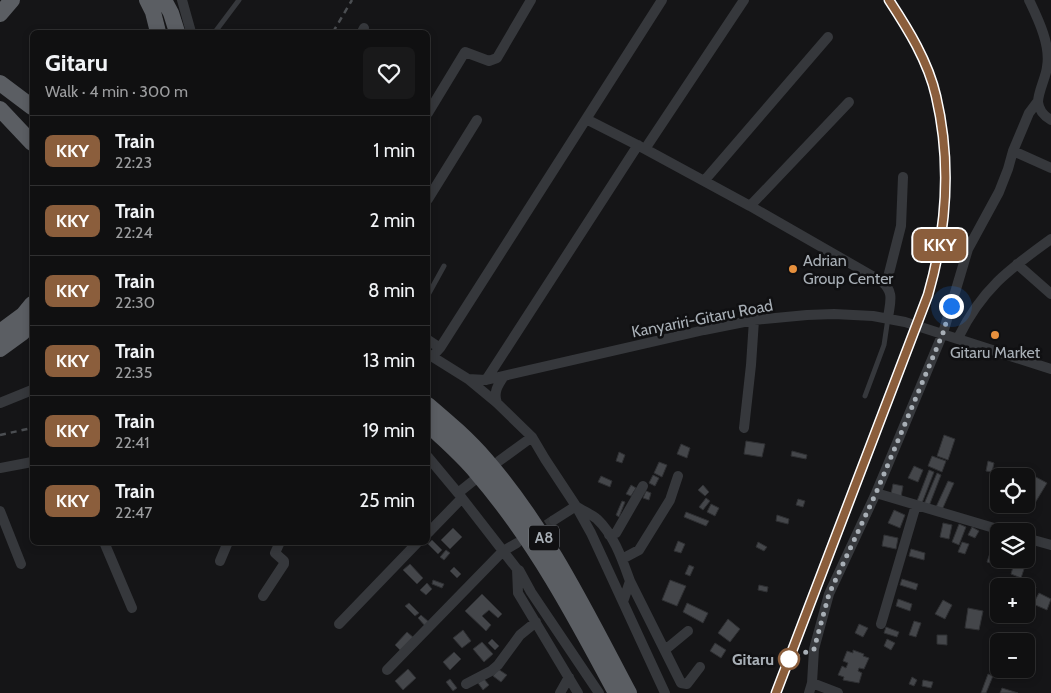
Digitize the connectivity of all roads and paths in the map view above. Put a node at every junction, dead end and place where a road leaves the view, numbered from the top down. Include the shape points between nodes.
1 (12, 0) edge
2 (147, 0) edge
3 (164, 0) edge
4 (182, 0) edge
5 (239, 0) edge
6 (531, 0) edge
7 (662, 0) edge
8 (744, 0) edge
9 (1029, 0) edge
10 (0, 14) edge
11 (158, 30) edge
12 (176, 30) edge
13 (190, 30) edge
14 (216, 30) edge
15 (828, 37) dead end
16 (1049, 52) edge
17 (0, 83) edge
18 (15, 94) junction
19 (30, 101) edge
20 (1038, 101) junction
21 (849, 102) dead end
22 (30, 105) edge
23 (0, 109) edge
24 (430, 110) edge
25 (586, 119) junction
26 (477, 120) dead end
27 (1051, 120) edge
28 (30, 131) edge
29 (30, 141) edge
30 (641, 147) junction
31 (1013, 151) junction
32 (1051, 168) edge
33 (903, 177) dead end
34 (704, 181) junction
35 (430, 196) edge
36 (750, 206) junction
37 (1051, 239) edge
38 (1017, 264) junction
39 (444, 266) dead end
40 (886, 285) junction
41 (430, 291) edge
42 (1051, 294) edge
43 (30, 306) edge
44 (888, 318) junction
45 (754, 320) junction
46 (30, 324) edge
47 (0, 332) edge
48 (943, 333) junction
49 (958, 338) junction
50 (430, 341) edge
51 (440, 348) junction
52 (0, 349) edge
53 (430, 355) edge
54 (1051, 369) edge
55 (504, 376) junction
56 (468, 379) junction
57 (486, 380) junction
58 (30, 391) edge
59 (865, 396) dead end
60 (497, 402) junction
61 (0, 403) edge
62 (430, 406) edge
63 (430, 426) edge
64 (744, 428) dead end
65 (532, 437) junction
66 (430, 459) edge
67 (499, 461) dead end
68 (30, 462) edge
69 (0, 468) edge
70 (678, 476) dead end
71 (473, 481) dead end
72 (643, 486) dead end
73 (876, 493) junction
74 (460, 495) junction
75 (916, 505) junction
76 (576, 506) junction
77 (0, 511) edge
78 (554, 520) tunnel mouth
79 (990, 527) edge
80 (430, 531) edge
81 (609, 535) junction
82 (1035, 541) edge
83 (518, 543) dead end
84 (105, 545) edge
85 (227, 545) edge
86 (279, 545) edge
87 (415, 545) edge
88 (1051, 545) edge
89 (503, 551) junction
90 (622, 559) junction
91 (220, 560) dead end
92 (21, 564) dead end
93 (518, 569) junction
94 (630, 580) junction
95 (263, 596) dead end
96 (623, 602) junction
97 (132, 608) dead end
98 (536, 622) junction
99 (339, 624) dead end
100 (881, 624) dead end
101 (688, 631) dead end
102 (665, 650) junction
103 (700, 667) dead end
104 (387, 670) dead end
105 (569, 677) junction
106 (466, 684) dead end
107 (810, 688) edge
108 (560, 693) edge
109 (578, 693) edge
110 (598, 693) edge
111 (616, 693) edge
112 (629, 693) edge
113 (665, 693) edge
114 (838, 693) edge

1 - 10 highway
2 - 11 highway
3 - 12 highway
4 - 13 street
5 - 14 lane
6 - 24 street via 497,58 489,61 464,52
7 - 25 street
8 - 30 street
9 - 16 street
15 - 34 street
16 - 20 street
17 - 18 highway
18 - 19 highway
18 - 22 highway
20 - 27 street via 1042,113
20 - 31 street via 1029,113
21 - 36 street
23 - 28 highway
23 - 29 highway
25 - 30 street
25 - 51 street
26 - 35 street
30 - 34 street
30 - 57 street
31 - 32 street
31 - 48 street via 999,192 968,249
33 - 40 street via 901,226
34 - 36 street
36 - 40 street
37 - 38 street
38 - 42 street
38 - 49 street via 982,297
39 - 41 lane
40 - 44 street via 891,299
43 - 47 highway
44 - 45 street, Kanyariri-Gitaru Road via 834,314
44 - 48 street, Kanyariri-Gitaru Road
44 - 59 lane via 884,345
45 - 55 street, Kanyariri-Gitaru Road
45 - 64 street
46 - 52 highway
48 - 49 street, Kanyariri-Gitaru Road
48 - 73 street
49 - 54 street, Kanyariri-Gitaru Road
50 - 51 street
51 - 53 street
53 - 56 street
55 - 57 street, Kanyariri-Gitaru Road
55 - 60 street via 494,397
56 - 57 street, Kanyariri-Gitaru Road
56 - 60 street
58 - 61 street
60 - 65 street
62 - 112 highway, A8 via 463,435 528,514 551,549
63 - 111 highway, A8 via 475,470 521,528 562,594
65 - 67 street
65 - 76 street
66 - 74 street
68 - 69 street
70 - 90 street via 670,500 640,550
71 - 74 street
72 - 81 street via 616,533
73 - 75 street
73 - 107 street via 829,594 814,649
74 - 80 street
74 - 89 street
75 - 79 street
75 - 100 street
76 - 78 street
76 - 81 street via 596,519
76 - 96 street
77 - 92 street
81 - 90 street
82 - 88 street
83 - 89 street
84 - 97 street
85 - 91 street
86 - 95 street via 275,553 284,564
87 - 99 street
89 - 93 street
89 - 104 street
90 - 94 street
93 - 98 street via 518,592
93 - 110 street
94 - 96 street
94 - 102 street
96 - 113 street
98 - 105 street
98 - 106 street via 520,635 498,665
101 - 102 street
102 - 103 street via 684,685
105 - 108 street
105 - 109 street
107 - 114 street

